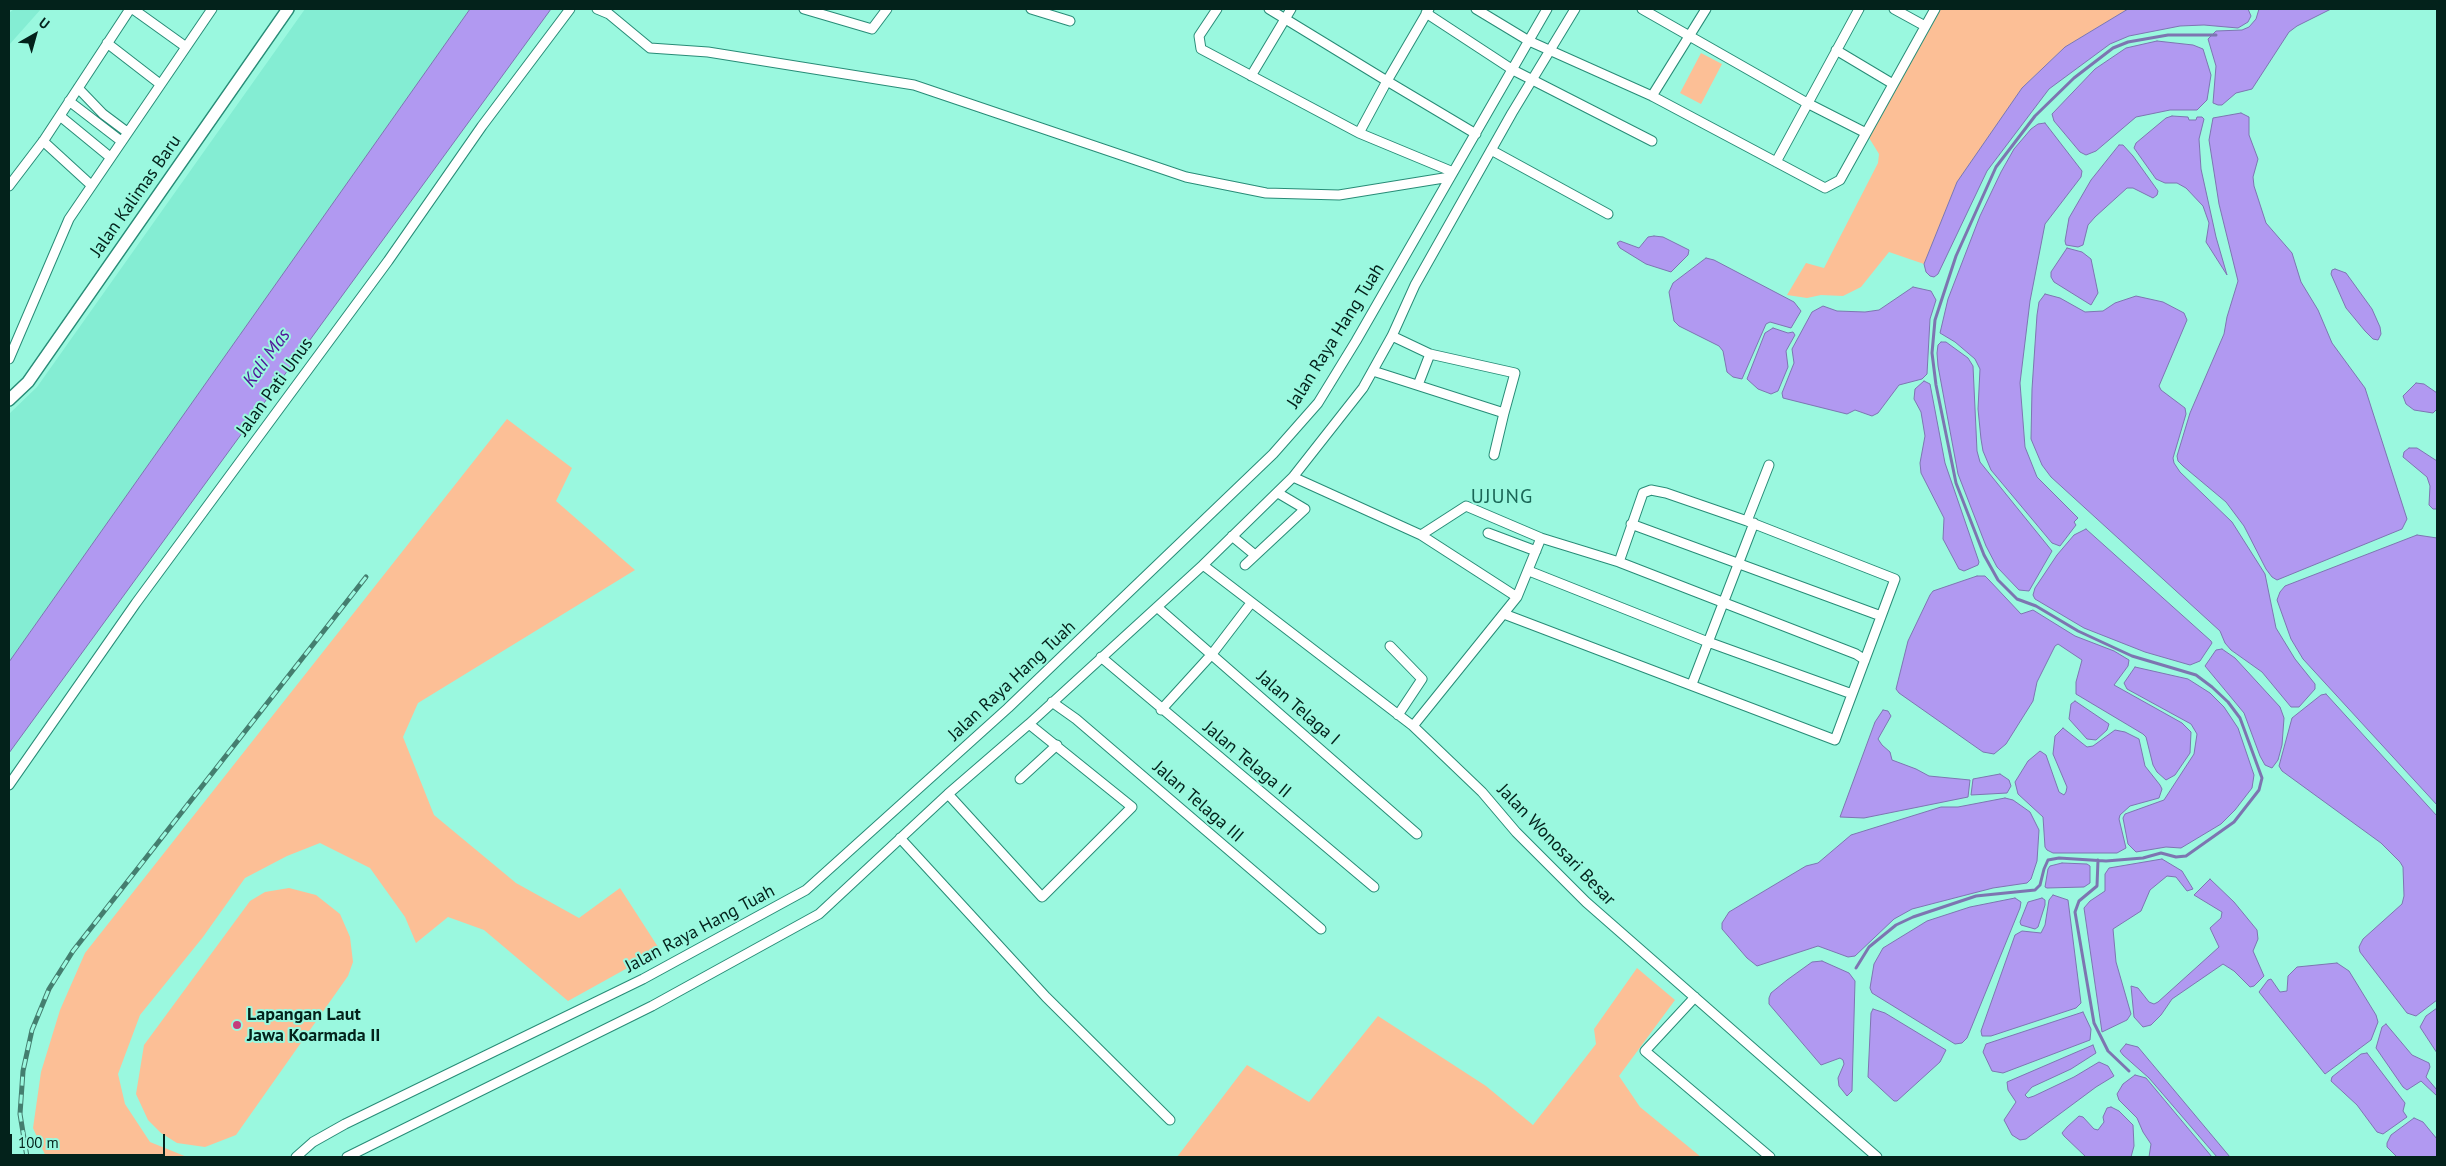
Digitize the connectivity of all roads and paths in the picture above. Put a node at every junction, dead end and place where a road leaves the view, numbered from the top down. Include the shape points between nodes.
1 (131, 9) edge
2 (288, 9) edge
3 (570, 9) edge
4 (597, 9) edge
5 (804, 9) edge
6 (887, 9) edge
7 (1031, 9) edge
8 (1217, 9) edge
9 (1269, 9) edge
10 (1291, 9) edge
11 (1476, 9) edge
12 (1547, 9) edge
13 (1576, 9) edge
14 (1642, 9) edge
15 (1706, 9) edge
16 (1859, 9) edge
17 (1894, 9) edge
18 (1935, 9) edge
19 (207, 10) edge
20 (609, 11) edge
21 (1428, 11) edge
22 (1286, 18) junction
23 (1070, 21) dead end
24 (1925, 26) junction
25 (1689, 36) junction
26 (1529, 41) junction
27 (107, 43) junction
28 (186, 47) junction
29 (1836, 50) junction
30 (1550, 52) junction
31 (1513, 70) junction
32 (1251, 76) junction
33 (1532, 80) junction
34 (1387, 81) junction
35 (160, 84) junction
36 (1893, 84) junction
37 (78, 88) junction
38 (1652, 96) junction
39 (69, 102) junction
40 (1807, 103) junction
41 (60, 116) junction
42 (127, 132) junction
43 (1359, 133) junction
44 (1866, 133) junction
45 (1476, 134) junction
46 (43, 141) junction
47 (121, 141) junction
48 (1652, 142) dead end
49 (1492, 150) junction
50 (110, 157) junction
51 (1776, 162) junction
52 (1452, 174) junction
53 (92, 185) junction
54 (9, 186) edge
55 (1608, 214) dead end
56 (1392, 336) junction
57 (1430, 354) junction
58 (9, 358) edge
59 (1373, 371) junction
60 (1418, 385) junction
61 (9, 400) edge
62 (1504, 413) junction
63 (1494, 455) dead end
64 (1769, 465) dead end
65 (1293, 477) junction
66 (1278, 493) junction
67 (1750, 522) junction
68 (1631, 524) junction
69 (1488, 533) dead end
70 (1421, 535) junction
71 (1232, 536) junction
72 (1541, 538) junction
73 (1536, 551) junction
74 (1255, 555) junction
75 (1619, 562) junction
76 (1739, 564) junction
77 (1203, 565) junction
78 (1245, 565) dead end
79 (1529, 571) junction
80 (1517, 596) junction
81 (1252, 603) junction
82 (1723, 603) junction
83 (1157, 607) junction
84 (1504, 614) junction
85 (1881, 616) junction
86 (1708, 642) junction
87 (1390, 646) dead end
88 (1212, 654) junction
89 (1101, 658) junction
90 (1865, 660) junction
91 (1692, 684) junction
92 (1852, 694) junction
93 (1052, 702) junction
94 (1161, 710) junction
95 (1398, 715) junction
96 (1030, 724) junction
97 (1413, 726) junction
98 (1057, 745) junction
99 (1020, 779) dead end
100 (9, 786) edge
101 (948, 794) junction
102 (1418, 834) dead end
103 (900, 838) junction
104 (1374, 887) dead end
105 (1321, 929) dead end
106 (1694, 997) junction
107 (1170, 1120) dead end
108 (296, 1157) edge
109 (347, 1157) edge
110 (1770, 1157) edge
111 (1877, 1157) edge

1 - 27 street
1 - 28 street
2 - 61 street, Jalan Kalimas Baru via 28,382
3 - 100 street, Jalan Pati Unus via 136,604
4 - 20 street
5 - 6 street via 872,28
7 - 23 street
8 - 32 street via 1200,36 1200,49
9 - 22 street
10 - 22 street
11 - 26 street
12 - 26 street, Jalan Raya Hang Tuah
13 - 30 street
14 - 25 street
15 - 25 street
16 - 29 street
17 - 24 street
18 - 24 street
19 - 28 street
20 - 52 street via 650,48 708,52 914,85 1186,177 1266,193 1339,195
21 - 31 street
21 - 34 street
22 - 32 street
22 - 34 street
24 - 36 street
25 - 38 street
25 - 40 street
26 - 30 street
26 - 31 street, Jalan Raya Hang Tuah
27 - 35 street
27 - 37 street
28 - 35 street
29 - 36 street
29 - 40 street
30 - 33 street
30 - 38 street
31 - 33 street
31 - 45 street, Jalan Raya Hang Tuah
32 - 43 street
33 - 48 street
33 - 49 street
34 - 43 street
34 - 45 street
35 - 42 street
36 - 44 street
37 - 39 street
37 - 42 street via 103,114
38 - 51 street
39 - 41 street
39 - 47 street
40 - 44 street
40 - 51 street
41 - 46 street
41 - 50 street
42 - 47 street
43 - 52 street
44 - 51 street via 1840,180 1825,188
45 - 52 street, Jalan Raya Hang Tuah
46 - 53 street
46 - 54 street
47 - 50 street
49 - 55 street
49 - 56 street via 1415,285
50 - 53 street
52 - 108 street, Jalan Raya Hang Tuah via 1356,341 1318,403 1298,428 1008,708 806,890 643,979 345,1124 313,1142
53 - 58 street via 66,225
56 - 57 street
56 - 59 street
57 - 60 street
57 - 62 street via 1515,372
59 - 60 street
59 - 65 street
60 - 62 street
62 - 63 street
64 - 67 street
65 - 66 street
65 - 70 street
66 - 71 street
66 - 74 street via 1305,508
67 - 68 street via 1651,490 1643,493
67 - 76 street
67 - 85 street via 1895,578
68 - 75 street
68 - 76 street
69 - 73 street
70 - 72 street via 1466,506
70 - 80 street
71 - 74 street
71 - 77 street
72 - 73 street
72 - 75 street
73 - 79 street
74 - 78 street
75 - 82 street
76 - 82 street
76 - 85 street
77 - 81 street, Jalan Wonosari Besar
77 - 83 street
79 - 80 street
79 - 86 street
80 - 84 street
81 - 88 street
81 - 95 street, Jalan Wonosari Besar
82 - 86 street
82 - 90 street
83 - 88 street, Jalan Telaga I
83 - 89 street
84 - 91 street
84 - 97 street
85 - 90 street
86 - 91 street
86 - 92 street
87 - 95 street via 1422,680
88 - 94 street
88 - 102 street, Jalan Telaga I
89 - 93 street
89 - 94 street, Jalan Telaga II
90 - 92 street
91 - 92 street via 1835,740
93 - 96 street
93 - 105 street, Jalan Telaga III
94 - 104 street, Jalan Telaga II
95 - 97 street, Jalan Wonosari Besar
96 - 98 street
96 - 101 street
97 - 106 street, Jalan Wonosari Besar via 1482,792 1516,832 1586,902
98 - 99 street
98 - 101 street via 1132,807 1042,897
101 - 103 street
103 - 107 street via 1046,997
103 - 109 street via 819,914 652,1006
106 - 110 street via 1646,1052
106 - 111 street, Jalan Wonosari Besar

